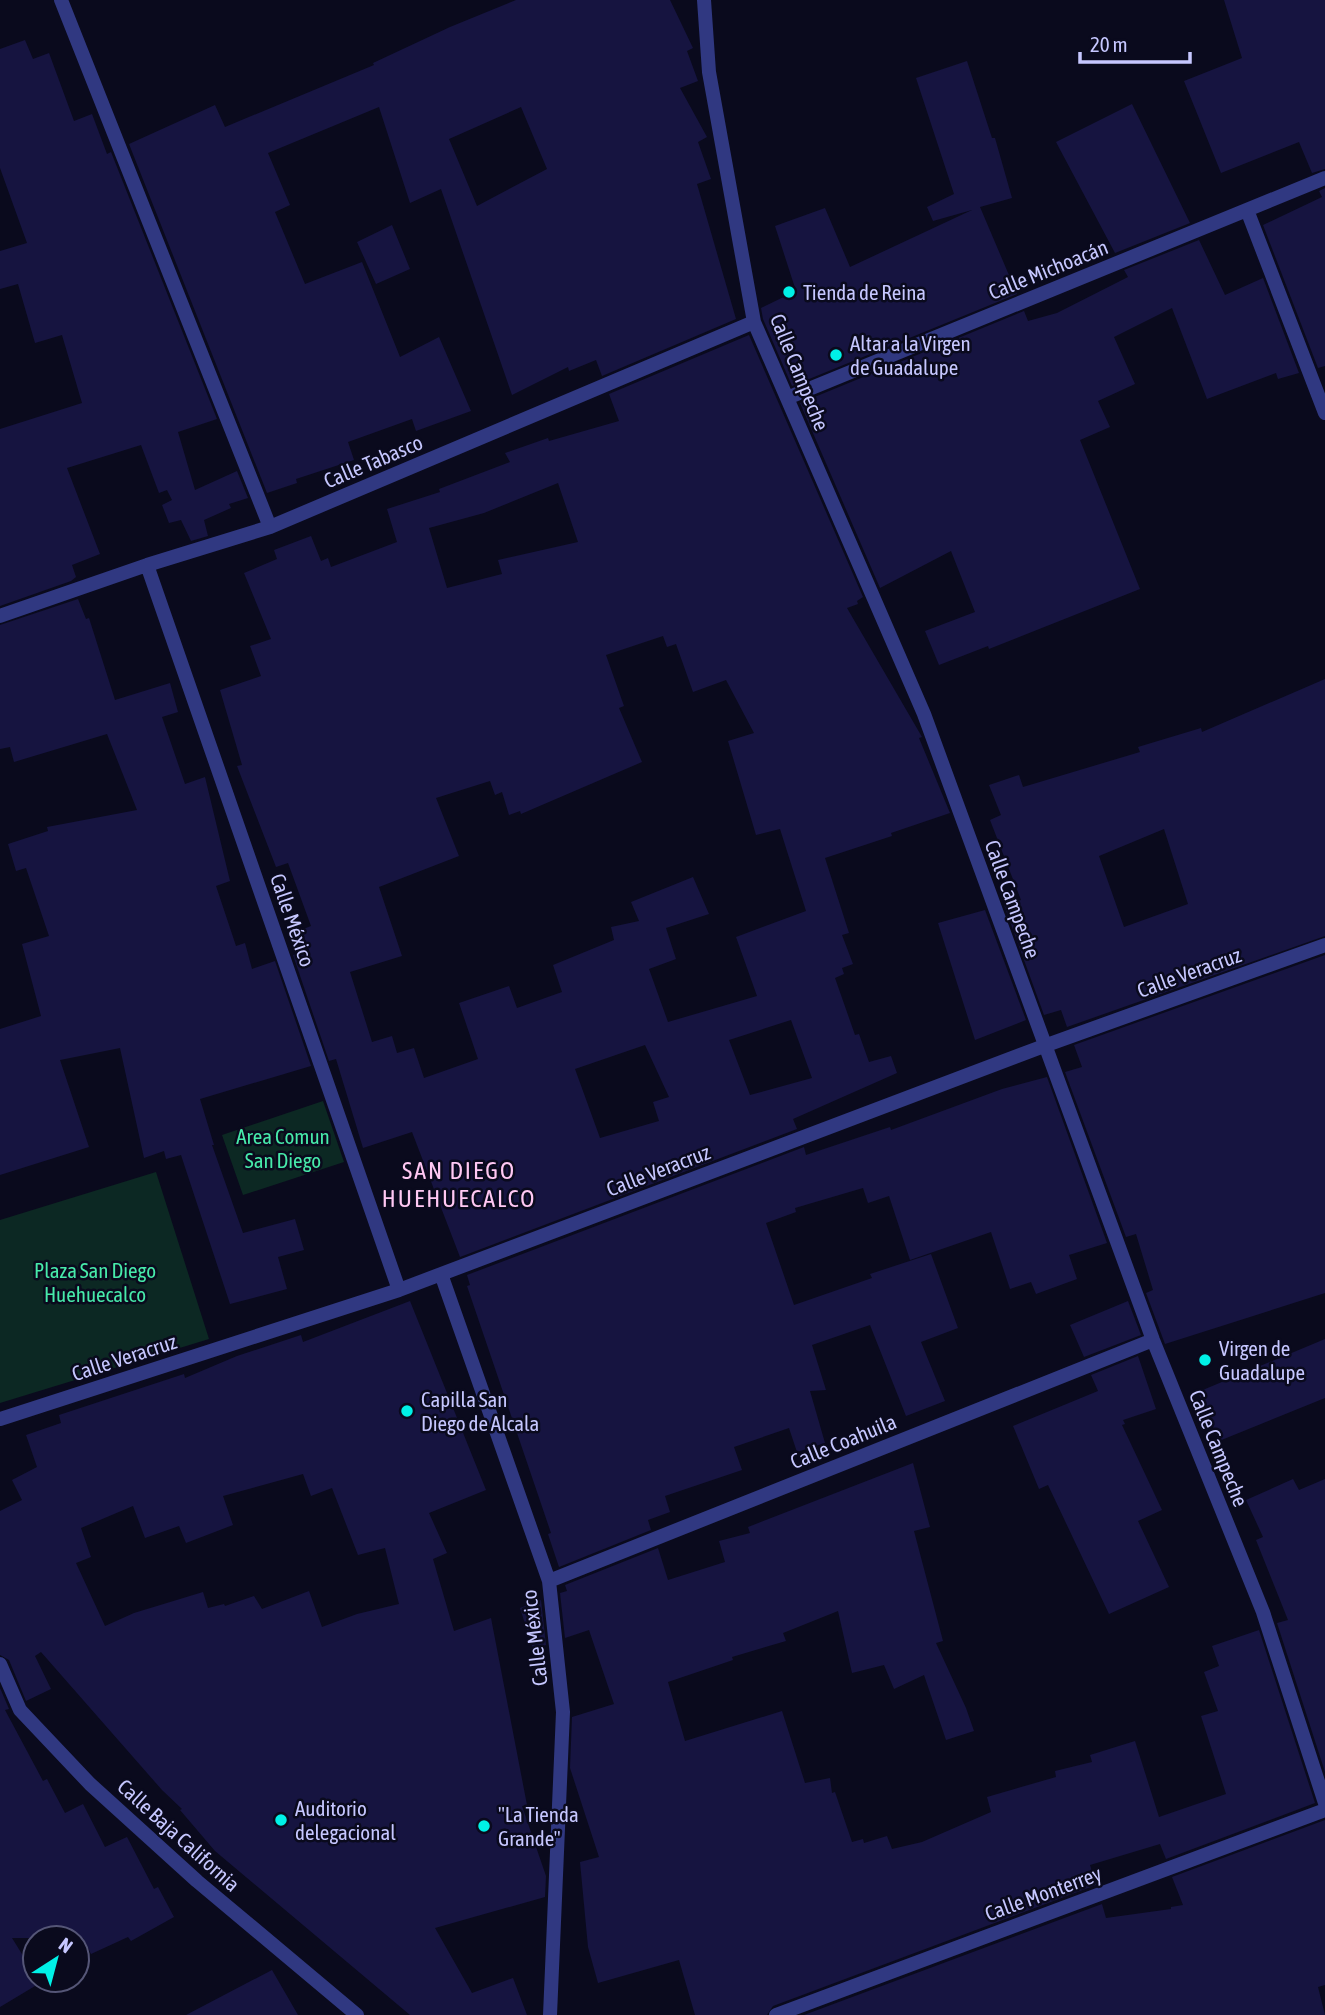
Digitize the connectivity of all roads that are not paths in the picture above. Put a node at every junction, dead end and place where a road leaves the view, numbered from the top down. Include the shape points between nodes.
1 (61, 0) edge
2 (704, 0) edge
3 (1325, 178) edge
4 (1247, 210) junction
5 (754, 322) junction
6 (786, 398) junction
7 (1325, 413) edge
8 (270, 527) junction
9 (147, 565) junction
10 (0, 616) edge
11 (1325, 945) edge
12 (1044, 1046) junction
13 (441, 1274) junction
14 (399, 1290) junction
15 (1153, 1340) junction
16 (0, 1419) edge
17 (549, 1581) junction
18 (0, 1664) edge
19 (1325, 1803) edge
20 (1325, 1810) edge
21 (357, 2015) edge
22 (550, 2015) edge
23 (776, 2015) edge

1 - 8 street
2 - 5 street, Calle Campeche via 709,72
3 - 4 street, Calle Michoacán
4 - 6 street, Calle Michoacán
4 - 7 street
5 - 6 street, Calle Campeche
5 - 8 street, Calle Tabasco
6 - 12 street, Calle Campeche via 923,714
8 - 9 street, Calle Tabasco
9 - 10 street, Calle Tabasco
9 - 14 street, Calle México
11 - 12 street, Calle Veracruz
12 - 13 street, Calle Veracruz
12 - 15 street, Calle Campeche
13 - 14 street, Calle Veracruz
13 - 17 street, Calle México
14 - 16 street, Calle Veracruz
15 - 17 street, Calle Coahuila
15 - 19 street, Calle Campeche via 1262,1612
17 - 22 street, Calle México via 564,1712
18 - 21 street, Calle Baja California via 20,1710 90,1784
20 - 23 street, Calle Monterrey

